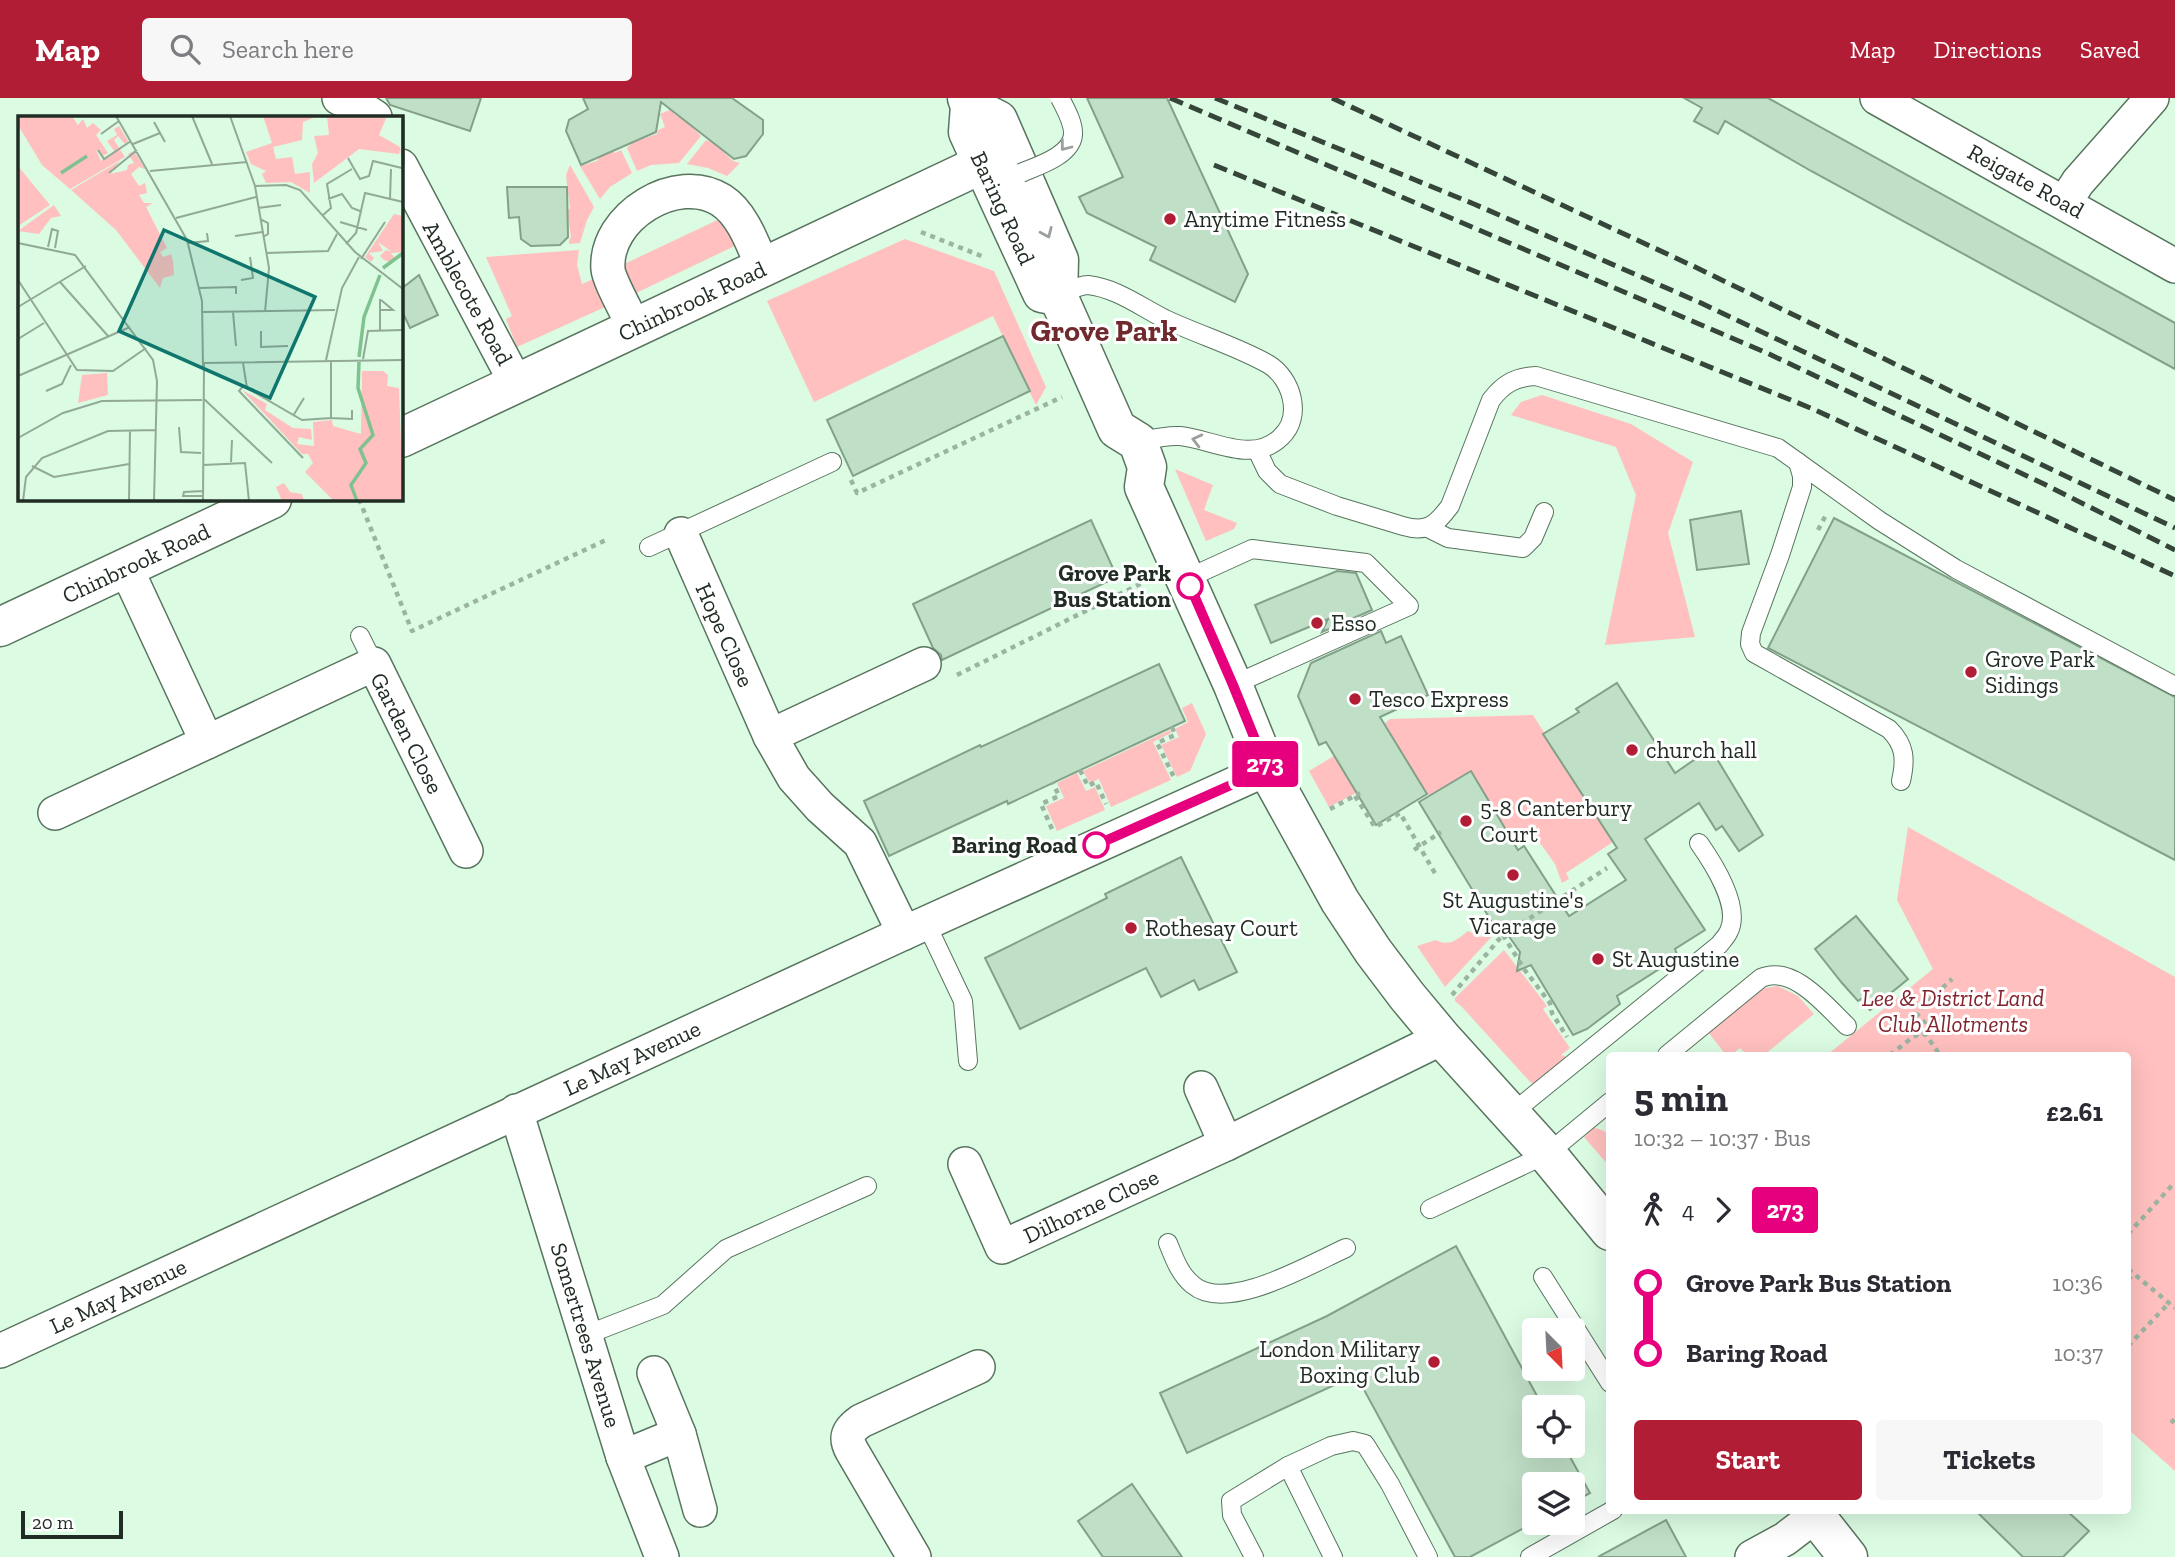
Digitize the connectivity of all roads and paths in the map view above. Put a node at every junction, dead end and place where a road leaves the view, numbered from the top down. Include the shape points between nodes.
1 (339, 98) edge
2 (1060, 98) edge
3 (1877, 98) edge
4 (2152, 98) edge
5 (969, 102) edge
6 (376, 110) edge
7 (982, 164) junction
8 (402, 168) edge
9 (1021, 173) junction
10 (2065, 202) junction
11 (911, 228) dead end
12 (989, 258) dead end
13 (2175, 265) edge
14 (764, 268) junction
15 (1058, 296) junction
16 (634, 328) junction
17 (516, 383) junction
18 (1062, 397) dead end
19 (1128, 436) junction
20 (402, 438) edge
21 (1257, 450) junction
22 (1798, 462) junction
23 (832, 463) dead end
24 (848, 473) dead end
25 (270, 500) edge
26 (359, 500) edge
27 (1544, 512) dead end
28 (1880, 521) junction
29 (1428, 528) junction
30 (1816, 533) dead end
31 (681, 534) junction
32 (608, 539) dead end
33 (649, 547) dead end
34 (126, 568) junction
35 (1186, 579) junction
36 (1147, 581) dead end
37 (0, 627) edge
38 (935, 672) joint
39 (1233, 685) junction
40 (2175, 686) edge
41 (1172, 727) dead end
42 (770, 736) junction
43 (207, 742) junction
44 (1267, 769) junction
45 (1080, 770) dead end
46 (1901, 781) dead end
47 (1053, 783) dead end
48 (1177, 785) dead end
49 (55, 813) dead end
50 (1322, 814) dead end
51 (1111, 815) dead end
52 (1441, 832) dead end
53 (1057, 839) dead end
54 (1699, 843) dead end
55 (1419, 846) junction
56 (1414, 850) dead end
57 (466, 851) dead end
58 (1607, 867) dead end
59 (1436, 874) dead end
60 (915, 928) junction
61 (1503, 936) junction
62 (1952, 979) dead end
63 (1443, 1021) junction
64 (1847, 1026) dead end
65 (1921, 1033) junction
66 (1671, 1052) edge
67 (1894, 1052) edge
68 (1938, 1052) edge
69 (1580, 1059) junction
70 (968, 1061) dead end
71 (1201, 1088) dead end
72 (1606, 1105) edge
73 (516, 1111) junction
74 (1511, 1114) junction
75 (1226, 1144) junction
76 (1547, 1154) junction
77 (965, 1164) dead end
78 (2175, 1182) edge
79 (867, 1186) dead end
80 (1430, 1209) dead end
81 (1606, 1226) edge
82 (2131, 1231) edge
83 (1168, 1243) dead end
84 (1346, 1248) dead end
85 (2131, 1271) edge
86 (2134, 1273) junction
87 (2131, 1276) edge
88 (1543, 1277) dead end
89 (2169, 1303) junction
90 (2175, 1308) edge
91 (586, 1335) junction
92 (2131, 1343) edge
93 (0, 1351) edge
94 (978, 1367) dead end
95 (654, 1373) dead end
96 (1606, 1377) edge
97 (679, 1434) junction
98 (623, 1457) junction
99 (1288, 1466) junction
100 (700, 1510) dead end
101 (1606, 1514) edge
102 (1812, 1514) edge
103 (1814, 1514) edge
104 (662, 1557) edge
105 (915, 1557) edge
106 (1254, 1557) edge
107 (1333, 1557) edge
108 (1428, 1557) edge
109 (1530, 1557) edge
110 (1752, 1557) edge
111 (1849, 1557) edge

1 - 6 street
2 -> 9 lane, bridge via 1072,126 1070,142 1058,155
3 - 10 street, Reigate Road
4 - 10 street
5 - 7 main road, Baring Road via 968,132
5 - 9 main road, Baring Road via 998,120
7 - 14 main road, Chinbrook Road
7 - 15 main road, Baring Road via 1041,293
8 - 17 street, Amblecote Road
9 -> 15 main road, Baring Road via 1059,260
10 - 13 street, Reigate Road
11 - 12 path
14 - 16 main road, Chinbrook Road
14 - 16 street via 736,213 723,202 692,191 673,192 653,201 625,223 610,255 608,271
15 - 19 main road, Baring Road
15 - 21 lane via 1084,285 1105,288 1270,365 1283,379 1294,408 1284,436
16 - 17 main road, Chinbrook Road
17 - 20 main road, Chinbrook Road
18 - 24 path via 857,493
21 -> 19 lane via 1181,436
19 - 35 main road, Baring Road via 1110,448 1125,478 1144,487
21 - 29 lane via 1280,484 1413,529
22 - 28 lane
22 - 29 lane via 1778,448 1730,432 1536,376 1523,377 1499,389 1491,400 1450,506
22 - 46 lane via 1802,487 1751,644 1754,653 1889,729 1903,748
23 - 31 lane
25 - 34 main road, Chinbrook Road
26 - 32 path via 412,631
27 - 29 lane via 1533,538 1522,548 1448,537
28 - 30 path via 1874,531 1828,511
28 - 40 lane via 1956,569
31 - 33 lane
31 - 42 street, Hope Close
34 - 37 main road, Chinbrook Road
34 - 43 street
35 - 39 main road, Baring Road
35 - 39 lane via 1252,549 1353,561 1366,563 1409,606
36 - 38 path
38 - 42 street
39 - 44 main road, Baring Road
41 - 48 path via 1175,735 1157,743
42 - 60 street, Hope Close via 794,778 860,843
43 - 49 street, Garden Close
43 - 57 street, Garden Close via 367,650
44 - 60 street, Le May Avenue
44 - 63 main road, Baring Road via 1339,901 1373,951
45 - 51 path via 1088,786 1096,782
47 - 53 path via 1059,796 1041,804
50 - 55 path via 1358,794 1375,827 1400,813
52 - 55 path
54 - 69 lane via 1726,888 1730,929 1719,945
55 - 56 path
55 - 59 path
58 - 61 path
60 - 70 lane via 963,1001
60 - 73 street, Le May Avenue
61 - 63 path
61 - 69 path
62 - 65 path via 1919,1010 1917,1014 1926,1023
63 - 74 main road, Baring Road
63 - 75 street, Dilhorne Close
64 - 66 lane via 1810,991 1779,974 1769,974
65 - 67 path
65 - 68 path
69 - 74 lane
71 - 75 street
72 - 76 lane
73 - 91 street, Somertrees Avenue
73 - 93 street, Le May Avenue
74 - 76 main road, Baring Road
75 - 77 street, Dilhorne Close via 1002,1247
76 - 80 lane
76 - 81 main road, Baring Road
78 - 82 path
79 - 91 lane via 726,1249 663,1305
83 - 84 lane via 1193,1285 1223,1295 1268,1283
85 - 86 path
86 - 87 path
86 - 89 path
88 - 96 lane
89 - 90 path
89 - 92 path
91 - 98 street, Somertrees Avenue
94 - 105 street via 861,1421 847,1435
95 - 97 street
97 - 98 street
97 - 100 street
98 - 104 street, Somertrees Avenue
99 - 106 lane via 1231,1501 1232,1516
99 - 107 lane
99 - 108 lane via 1331,1446 1353,1441 1365,1444
101 - 109 lane
102 - 110 street via 1785,1539
103 - 111 main road

